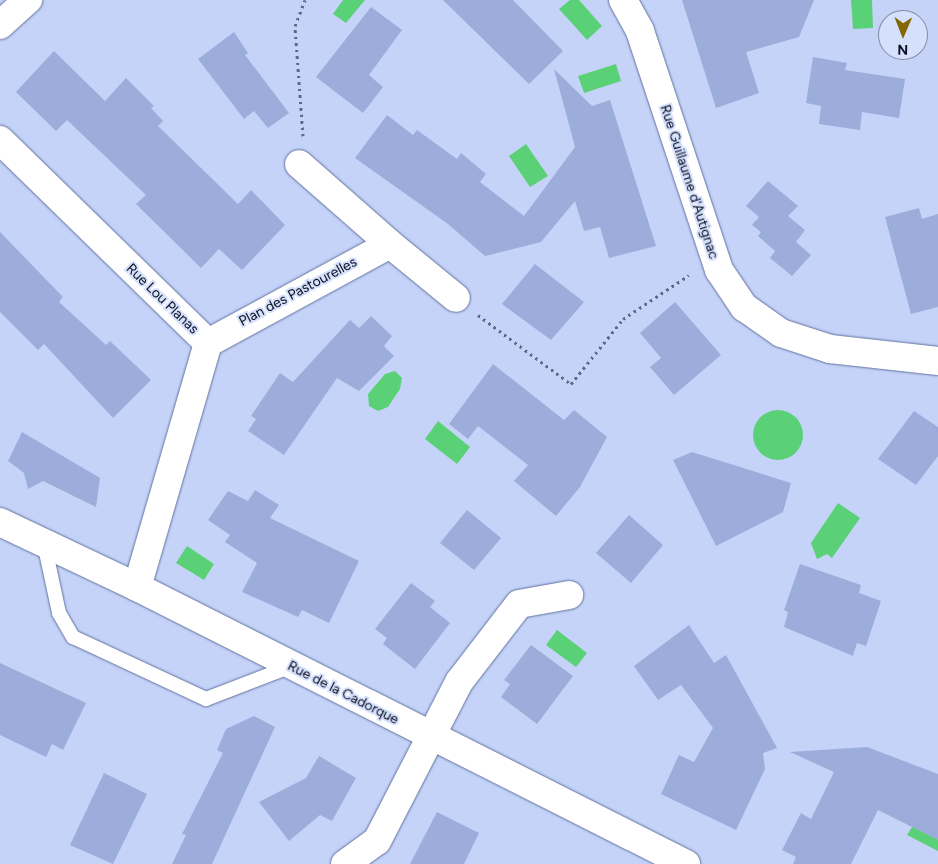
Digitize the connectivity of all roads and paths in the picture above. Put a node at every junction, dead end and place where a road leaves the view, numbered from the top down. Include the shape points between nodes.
1 (28, 0) edge
2 (305, 0) edge
3 (623, 0) edge
4 (0, 25) edge
5 (0, 140) edge
6 (299, 164) joint
7 (390, 244) junction
8 (719, 270) junction
9 (456, 298) joint
10 (208, 343) junction
11 (938, 361) edge
12 (0, 522) edge
13 (44, 543) junction
14 (137, 587) junction
15 (569, 595) dead end
16 (289, 667) junction
17 (429, 736) junction
18 (345, 864) edge
19 (686, 864) edge

1 - 4 street
2 - 6 path via 296,26 303,134
3 - 8 street, Rue Guillaume d'Autignac via 640,31
5 - 10 street, Rue Lou Planas
6 - 7 street
7 - 9 street
7 - 10 street, Plan des Pastourelles
8 - 9 path via 683,276 655,301 623,319 571,384
8 - 11 street, Rue Guillaume d'Autignac via 744,306 781,334 830,349
10 - 14 street, Rue Lou Planas
12 - 13 street, Rue de la Cadorque
13 - 14 street, Rue de la Cadorque
13 - 16 lane via 59,613 74,636 206,700
14 - 16 street, Rue de la Cadorque
15 - 17 street via 519,604 459,682
16 - 17 street, Rue de la Cadorque
17 - 18 street via 377,841
17 - 19 street, Rue de la Cadorque

